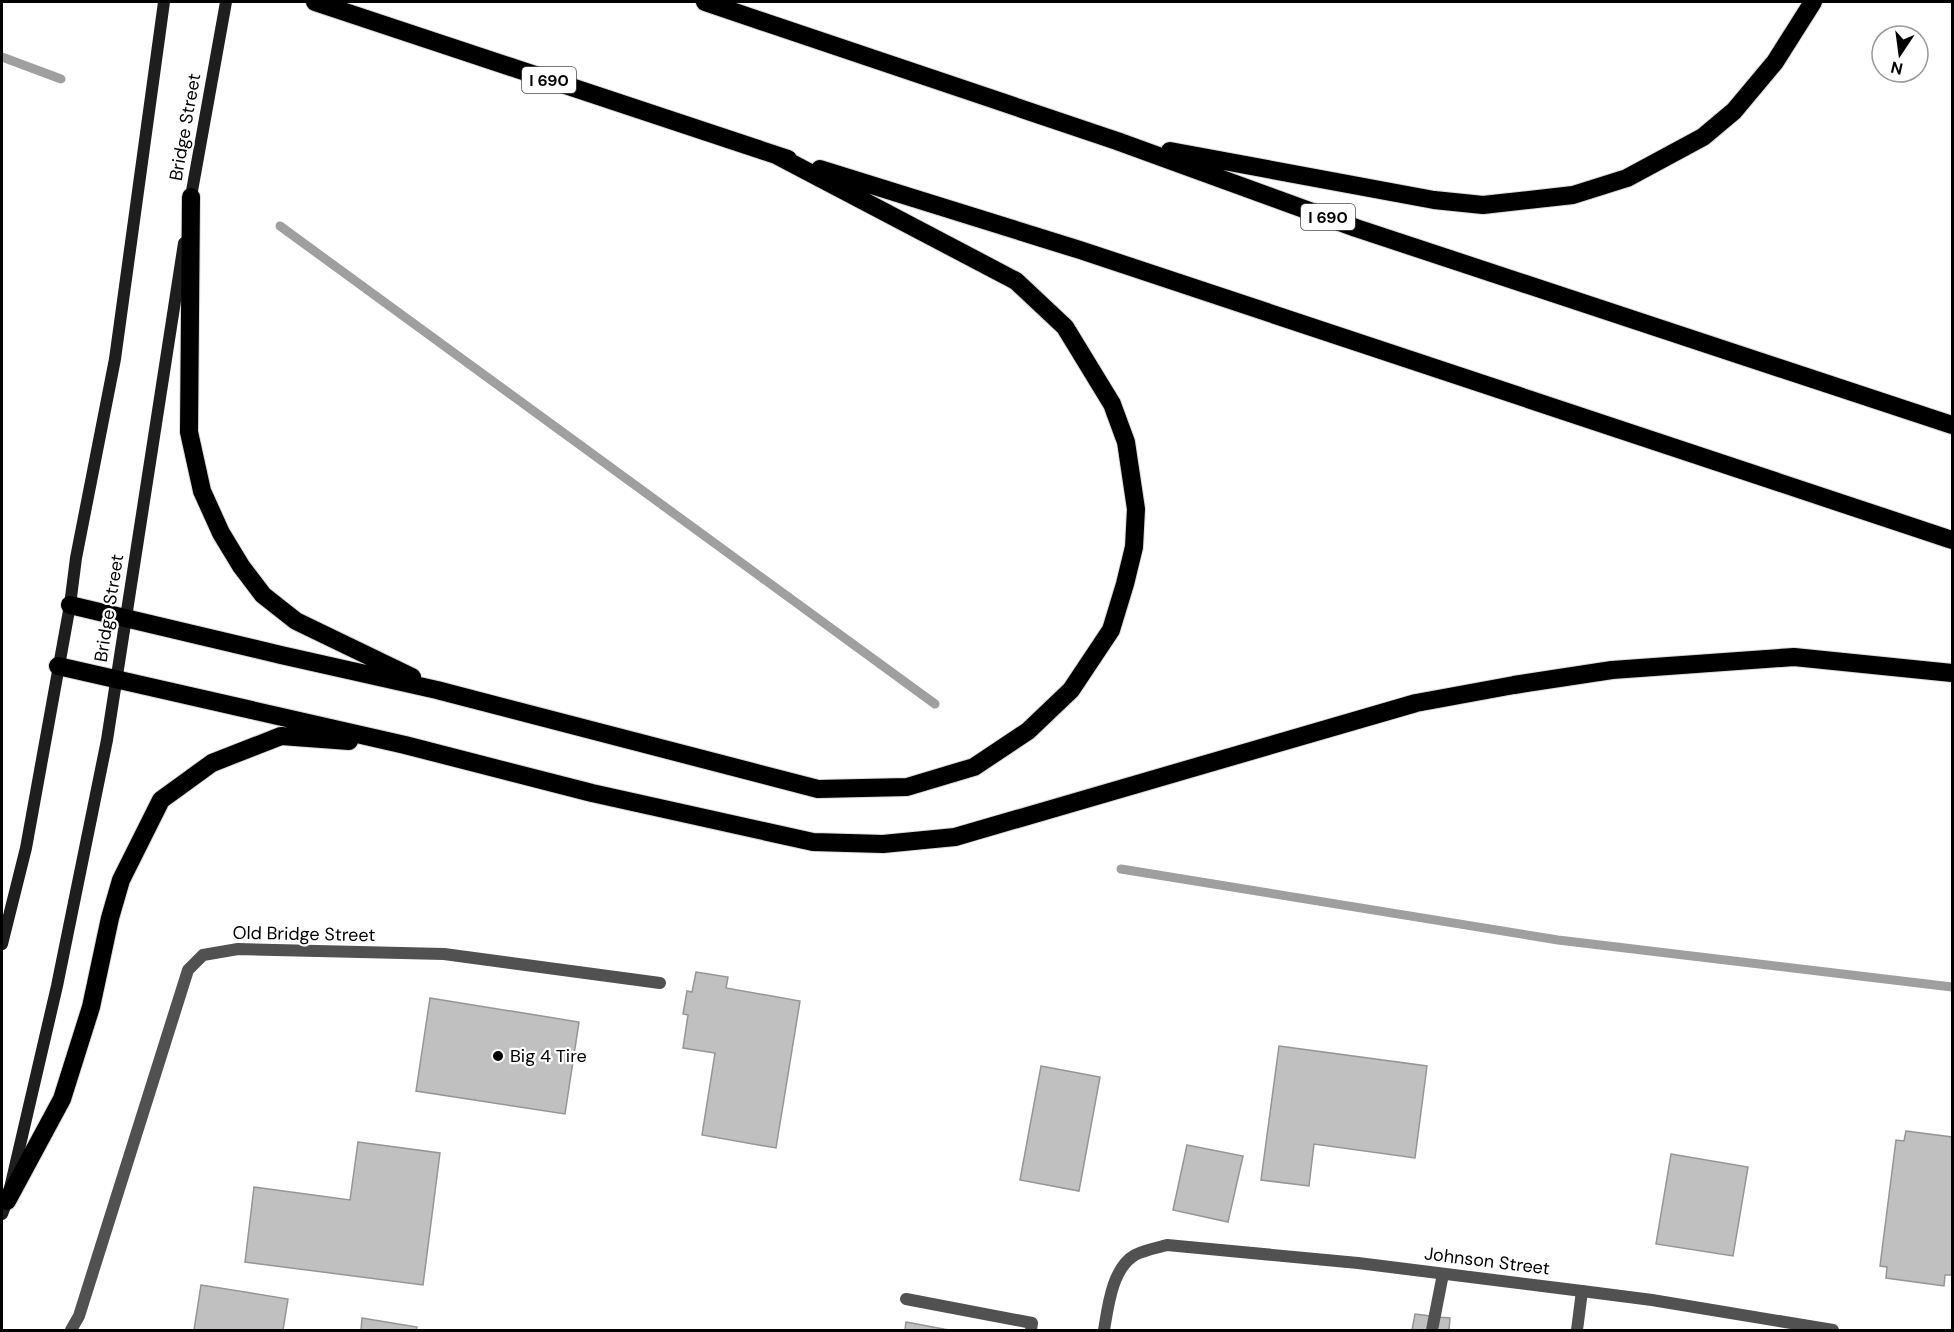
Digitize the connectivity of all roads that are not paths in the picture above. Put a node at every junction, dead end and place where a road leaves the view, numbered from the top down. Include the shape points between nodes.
1 (164, 2) edge
2 (226, 2) edge
3 (705, 2) edge
4 (1812, 2) edge
5 (318, 3) edge
6 (1117, 141) junction
7 (778, 156) junction
8 (191, 197) junction
9 (1953, 425) edge
10 (1953, 540) edge
11 (70, 605) junction
12 (125, 618) junction
13 (58, 666) junction
14 (1953, 673) edge
15 (116, 678) junction
16 (437, 690) junction
17 (405, 745) junction
18 (2, 944) edge
19 (660, 983) dead end
20 (4, 1208) edge
21 (1443, 1274) junction
22 (1582, 1291) junction
23 (906, 1299) dead end
24 (1765, 1325) edge
25 (71, 1330) edge
26 (1031, 1330) edge
27 (1104, 1330) edge
28 (1432, 1330) edge
29 (1576, 1330) edge
30 (1833, 1330) edge

1 - 11 main road, Bridge Street via 115,360
2 - 8 main road, Bridge Street
3 - 6 highway, I 690
4 - 6 highway via 1775,62 1734,111 1703,137 1627,178 1573,195 1483,205 1434,200
5 - 7 highway, I 690
6 - 9 highway, I 690 via 1356,228
7 - 10 highway, I 690 via 1080,250
7 - 16 highway via 1016,281 1065,327 1112,404 1126,441 1136,509 1134,547 1111,630 1071,690 1028,731 974,767 907,787 819,789
8 - 12 main road, Bridge Street
8 - 16 highway via 189,432 202,491 221,533 263,595 296,621
11 - 12 highway
11 - 13 main road, Bridge Street
12 - 15 main road, Bridge Street
12 - 16 highway
13 - 15 highway
13 - 18 main road, Bridge Street via 26,848
14 - 17 highway via 1794,657 1612,670 1514,685 1416,703 955,837 883,844 813,842 592,793
15 - 17 highway
15 - 20 main road, Bridge Street via 57,986
17 - 20 highway via 281,736 212,763 161,800 121,880 91,1007 62,1099
19 - 25 street, Old Bridge Street via 444,954 238,949 203,955 188,970 79,1316
21 - 22 street, Johnson Street
21 - 27 street, Johnson Street via 1167,1245 1136,1254 1127,1261 1112,1286
21 - 28 street
22 - 24 street, Johnson Street via 1652,1300
22 - 29 street
23 - 26 street via 1032,1323
24 - 30 street, Johnson Street

